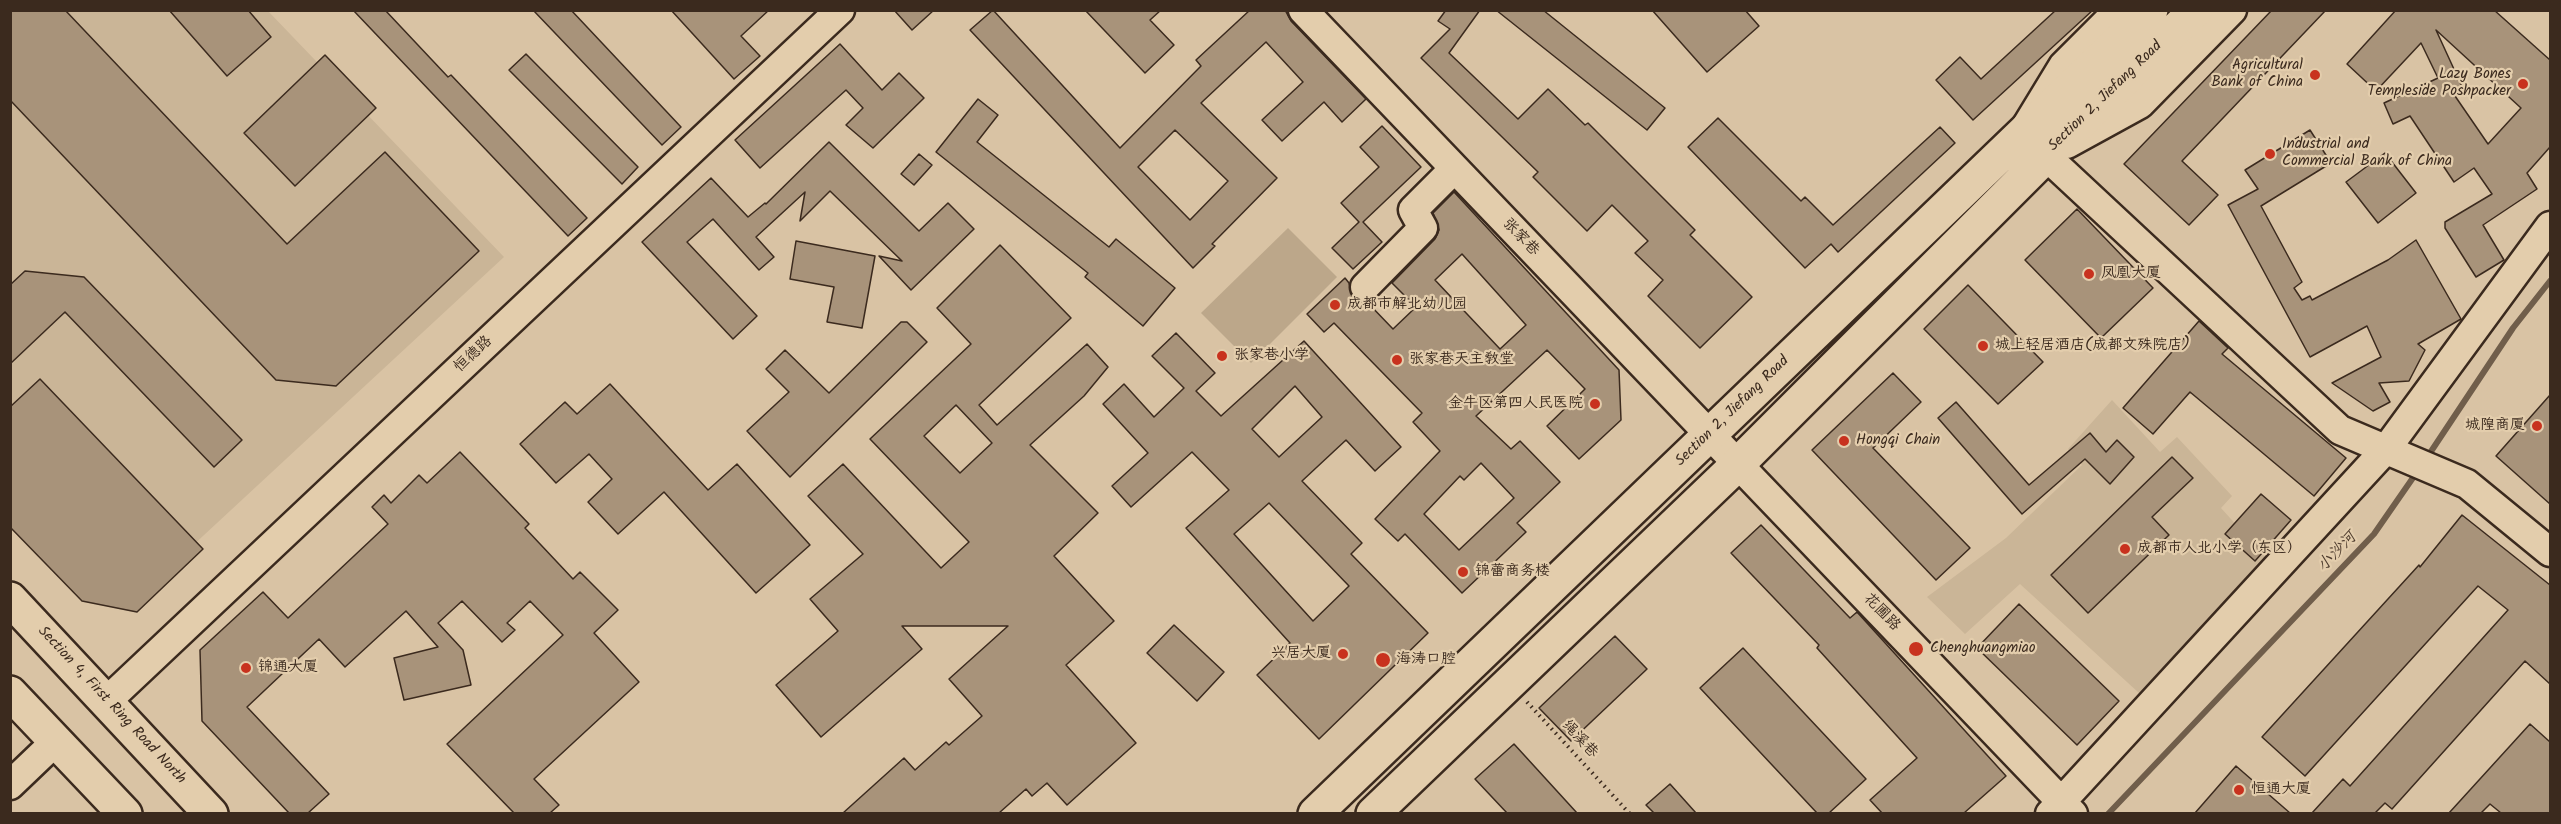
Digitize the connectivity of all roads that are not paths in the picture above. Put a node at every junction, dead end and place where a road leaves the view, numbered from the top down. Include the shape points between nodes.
1 (840, 10) edge
2 (1303, 10) edge
3 (2119, 10) edge
4 (2151, 10) edge
5 (2196, 10) edge
6 (2232, 10) edge
7 (2024, 130) junction
8 (2046, 156) junction
9 (1454, 169) junction
10 (2550, 226) edge
11 (1365, 287) dead end
12 (1708, 436) junction
13 (2395, 451) junction
14 (1738, 464) junction
15 (2550, 552) edge
16 (10, 599) edge
17 (10, 693) edge
18 (108, 700) junction
19 (55, 742) junction
20 (10, 785) edge
21 (2064, 810) edge
22 (125, 813) edge
23 (211, 813) edge
24 (1316, 813) edge
25 (1373, 813) edge

1 - 18 street, 恒德路
2 - 9 street, 张家巷
3 - 7 street via 2063,66
4 - 7 main road, Section 2, Jiefang Road
5 - 8 main road, Section 2, Jiefang Road
6 - 8 street via 2140,104
7 - 8 street
7 - 12 main road, Section 2, Jiefang Road
8 - 13 street via 2340,430
8 - 14 main road, Section 2, Jiefang Road
9 - 11 street via 1413,210 1423,228
9 - 12 street, 张家巷
10 - 13 street
12 - 14 street, 张家巷
12 - 24 main road, Section 2, Jiefang Road
13 - 15 street via 2467,484
13 - 21 street
14 - 21 street, 花圃路
14 - 25 main road, Section 2, Jiefang Road
16 - 18 main road, Section 4, First Ring Road North
17 - 19 main road
18 - 23 main road, Section 4, First Ring Road North
19 - 20 street
19 - 22 main road

